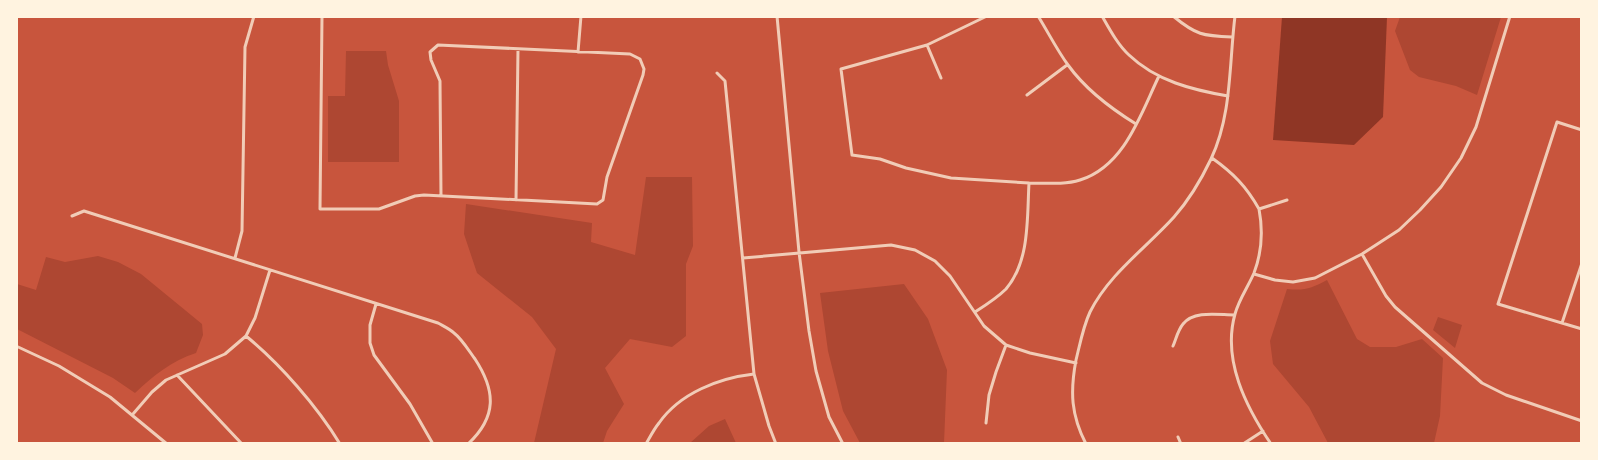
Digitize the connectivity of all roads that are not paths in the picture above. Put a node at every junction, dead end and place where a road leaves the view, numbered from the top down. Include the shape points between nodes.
1 (254, 16) edge
2 (322, 16) edge
3 (581, 16) edge
4 (777, 16) edge
5 (987, 16) edge
6 (1038, 16) edge
7 (1102, 16) edge
8 (1173, 16) edge
9 (1235, 16) edge
10 (1510, 16) edge
11 (1232, 37) junction
12 (927, 45) junction
13 (518, 49) junction
14 (578, 52) junction
15 (1067, 65) junction
16 (717, 73) dead end
17 (1159, 75) junction
18 (941, 78) dead end
19 (1027, 95) dead end
20 (1228, 96) junction
21 (1136, 124) junction
22 (1581, 130) edge
23 (1212, 158) junction
24 (1029, 183) junction
25 (441, 195) junction
26 (516, 200) junction
27 (1287, 200) dead end
28 (1259, 209) junction
29 (72, 216) dead end
30 (799, 252) junction
31 (1362, 254) junction
32 (234, 258) junction
33 (743, 258) junction
34 (1581, 262) edge
35 (270, 270) junction
36 (1254, 274) junction
37 (376, 304) junction
38 (975, 312) junction
39 (1234, 315) junction
40 (1563, 323) junction
41 (1581, 329) edge
42 (246, 336) junction
43 (1006, 345) junction
44 (16, 346) edge
45 (1173, 346) dead end
46 (1076, 363) junction
47 (754, 374) junction
48 (177, 375) junction
49 (133, 414) junction
50 (1581, 421) edge
51 (986, 423) dead end
52 (1263, 431) junction
53 (1178, 436) dead end
54 (167, 444) edge
55 (242, 444) edge
56 (340, 444) edge
57 (433, 444) edge
58 (468, 444) edge
59 (646, 444) edge
60 (776, 444) edge
61 (843, 444) edge
62 (1086, 444) edge
63 (1181, 444) edge
64 (1243, 444) edge
65 (1271, 444) edge

1 - 32 street via 245,47 242,231
2 - 25 street via 320,209 379,209 415,196
3 - 14 street
4 - 30 street
5 - 12 street
6 - 15 street
7 - 17 street via 1129,56
8 - 11 street via 1199,34
9 - 11 street
10 - 31 street via 1476,127 1461,158 1420,210 1399,230
11 - 20 street
12 - 18 street
12 - 24 street via 841,69 852,155 951,178
13 - 14 street
13 - 25 street via 438,45 430,52 441,86
13 - 26 street
14 - 26 street via 630,54 640,59 644,69 607,177 603,200 597,204
15 - 19 street
15 - 21 street via 1089,90
16 - 33 street via 725,81
17 - 20 street via 1191,88
17 - 21 street
20 - 23 street
21 - 24 street via 1119,153 1097,173 1065,183
22 - 40 street via 1557,122 1498,304
23 - 28 street via 1241,182
23 - 46 street via 1174,216 1106,287 1090,312
24 - 38 street via 1027,232 1016,274 1001,293
25 - 26 street
27 - 28 street
28 - 36 street via 1260,257
29 - 32 street via 84,211
30 - 33 street
30 - 38 street via 891,245 915,250 935,261 950,276
30 - 61 street via 816,370 829,417
31 - 36 street via 1315,278 1293,282
31 - 50 street via 1395,307 1482,382
32 - 35 street
33 - 47 street
34 - 40 street
35 - 37 street
35 - 42 street
36 - 39 street
37 - 57 street via 370,325 374,355
37 - 58 street via 454,333 480,368 488,382 491,400 481,432
38 - 43 street via 984,326
39 - 45 street via 1189,319
39 - 52 street via 1234,370 1242,395
40 - 41 street
42 - 48 street via 225,354
42 - 56 street via 265,351 301,392
43 - 46 street
43 - 51 street via 989,395
44 - 49 street via 84,380
46 - 62 street via 1072,404
47 - 59 street via 736,376 692,393 659,422
47 - 60 street
48 - 49 street via 152,392
48 - 55 street
49 - 54 street
52 - 64 street
52 - 65 street
53 - 63 street

